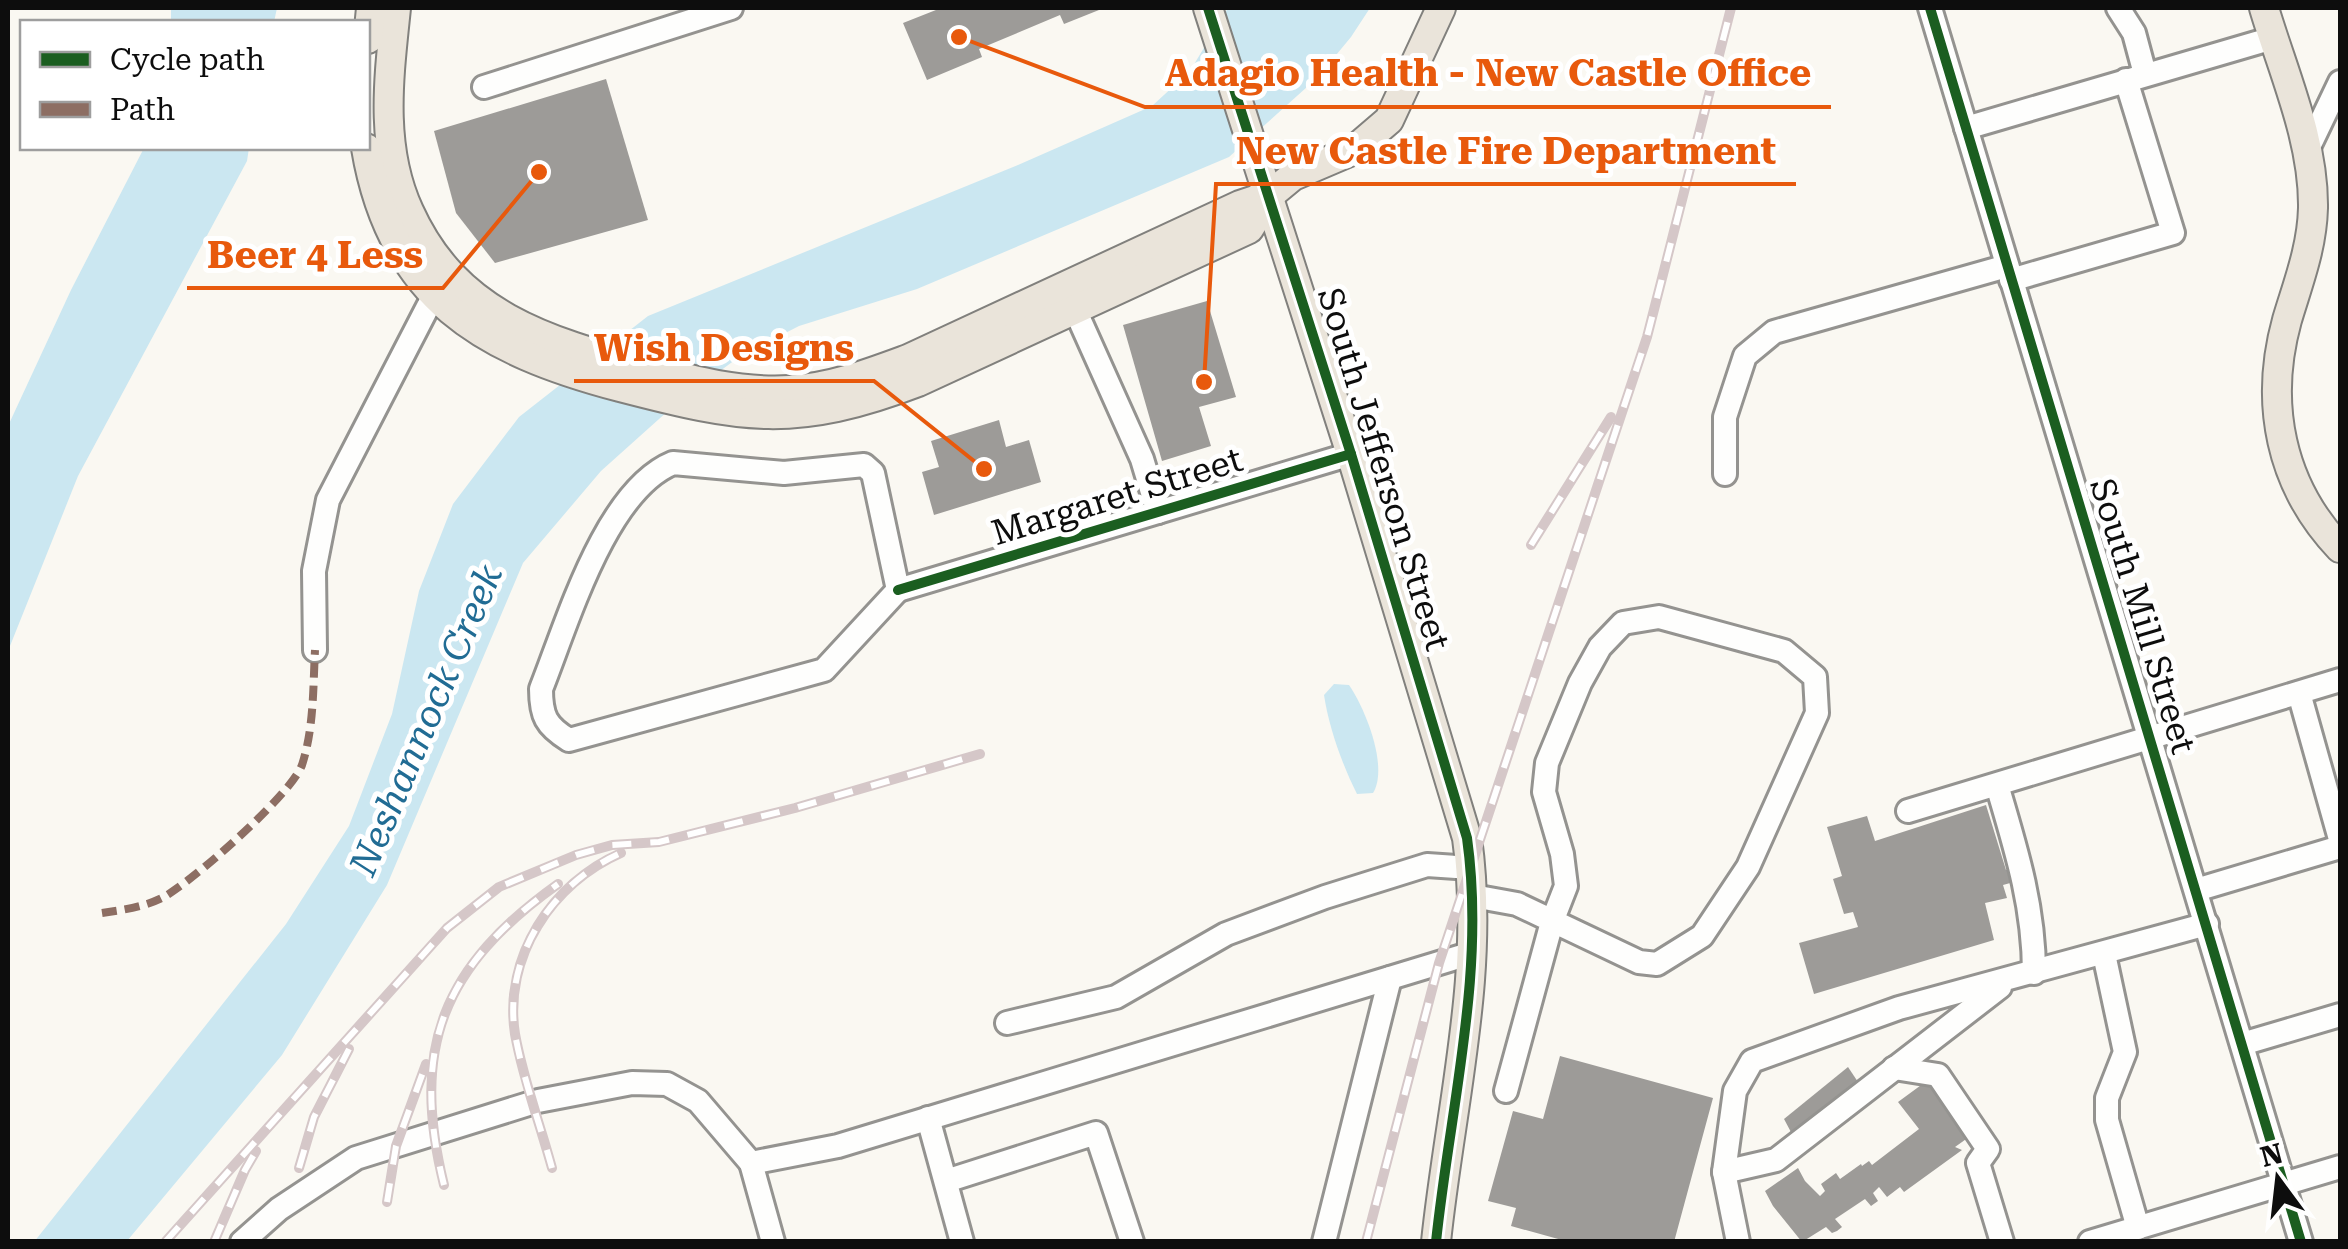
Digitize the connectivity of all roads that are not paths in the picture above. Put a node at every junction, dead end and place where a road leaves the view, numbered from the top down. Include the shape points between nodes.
1 (396, 8) edge
2 (731, 8) edge
3 (1208, 8) edge
4 (1441, 8) edge
5 (1930, 8) edge
6 (2118, 8) edge
7 (2264, 8) edge
8 (691, 15) edge
9 (2273, 38) junction
10 (2135, 77) junction
11 (2340, 82) edge
12 (484, 86) dead end
13 (1966, 128) junction
14 (367, 150) edge
15 (2307, 151) junction
16 (1270, 196) junction
17 (2009, 273) junction
18 (435, 293) junction
19 (1070, 298) junction
20 (1351, 454) junction
21 (1725, 474) dead end
22 (1158, 512) junction
23 (2340, 548) edge
24 (898, 590) junction
25 (314, 650) dead end
26 (2340, 680) edge
27 (2300, 693) junction
28 (2151, 738) junction
29 (1997, 785) junction
30 (1908, 811) dead end
31 (2340, 839) edge
32 (2340, 847) edge
33 (1472, 882) junction
34 (2196, 890) junction
35 (1552, 922) junction
36 (2206, 924) junction
37 (1472, 953) junction
38 (2104, 954) junction
39 (2034, 973) junction
40 (1390, 978) junction
41 (2010, 979) junction
42 (2340, 1015) edge
43 (1008, 1023) dead end
44 (2242, 1044) junction
45 (1894, 1068) junction
46 (1506, 1091) dead end
47 (928, 1118) junction
48 (751, 1162) junction
49 (2340, 1167) edge
50 (1724, 1172) junction
51 (946, 1181) junction
52 (2284, 1184) junction
53 (2129, 1234) edge
54 (242, 1242) edge
55 (773, 1242) edge
56 (962, 1242) edge
57 (1132, 1242) edge
58 (1324, 1242) edge
59 (1436, 1242) edge
60 (1738, 1242) edge
61 (2002, 1242) edge
62 (2090, 1242) edge
63 (2301, 1242) edge

1 - 19 main road via 388,121 401,190 418,228 447,269 500,317 545,339 706,384 789,390 858,377
2 - 8 street
3 - 16 main road, South Jefferson Street
4 - 16 main road via 1396,108 1378,132 1354,150 1292,176
5 - 13 street, South Mill Street
6 - 10 street via 2134,33
7 - 9 main road
8 - 12 street
9 - 10 street
9 - 15 main road
10 - 13 street
10 - 17 street via 2173,233
11 - 15 street
13 - 17 street, South Mill Street
14 - 18 main road via 385,220
15 - 23 main road via 2311,233 2274,390 2294,478
16 - 19 main road via 1250,229
16 - 20 main road, South Jefferson Street
17 - 21 street via 1774,332 1744,356 1725,417
17 - 28 street, South Mill Street
18 - 19 main road via 486,338 566,372 721,412 764,416 840,408 918,382
18 - 25 street via 328,500 314,571
19 - 22 street via 1142,459
20 - 22 street, Margaret Street
20 - 33 main road, South Jefferson Street via 1460,810
22 - 24 street, Margaret Street
24 - 24 street via 872,472 864,465 784,473 673,463 638,486 602,540 542,689 541,711 548,727 569,740 824,670
26 - 27 street
27 - 28 street
27 - 31 street
28 - 29 street
28 - 34 street, South Mill Street
29 - 30 street
29 - 39 street via 2034,928
32 - 34 street
33 - 35 street
33 - 37 main road, South Jefferson Street
33 - 43 street via 1428,865 1226,934 1116,997
34 - 36 street, South Mill Street
35 - 35 street via 1623,957 1657,964 1702,936 1748,867 1817,713 1815,677 1784,651 1659,617 1624,624 1600,646 1547,763 1544,792 1566,886
35 - 46 street
36 - 38 street
36 - 44 street, South Mill Street
37 - 40 street
37 - 59 main road, South Jefferson Street
38 - 39 street
38 - 53 street via 2124,1052 2107,1098
39 - 41 street
40 - 47 street
40 - 58 street
41 - 45 street
41 - 50 street via 1898,1008 1752,1061 1735,1091
42 - 44 street
44 - 52 street, South Mill Street
45 - 50 street via 1776,1160
45 - 61 street via 1938,1075 1988,1148 1978,1163
47 - 48 street via 838,1146
47 - 51 street
48 - 54 street via 698,1101 667,1084 632,1084 538,1101 356,1158
48 - 55 street
49 - 52 street
50 - 60 street
51 - 56 street
51 - 57 street via 1096,1133
52 - 53 street
52 - 63 street, South Mill Street
53 - 62 street

